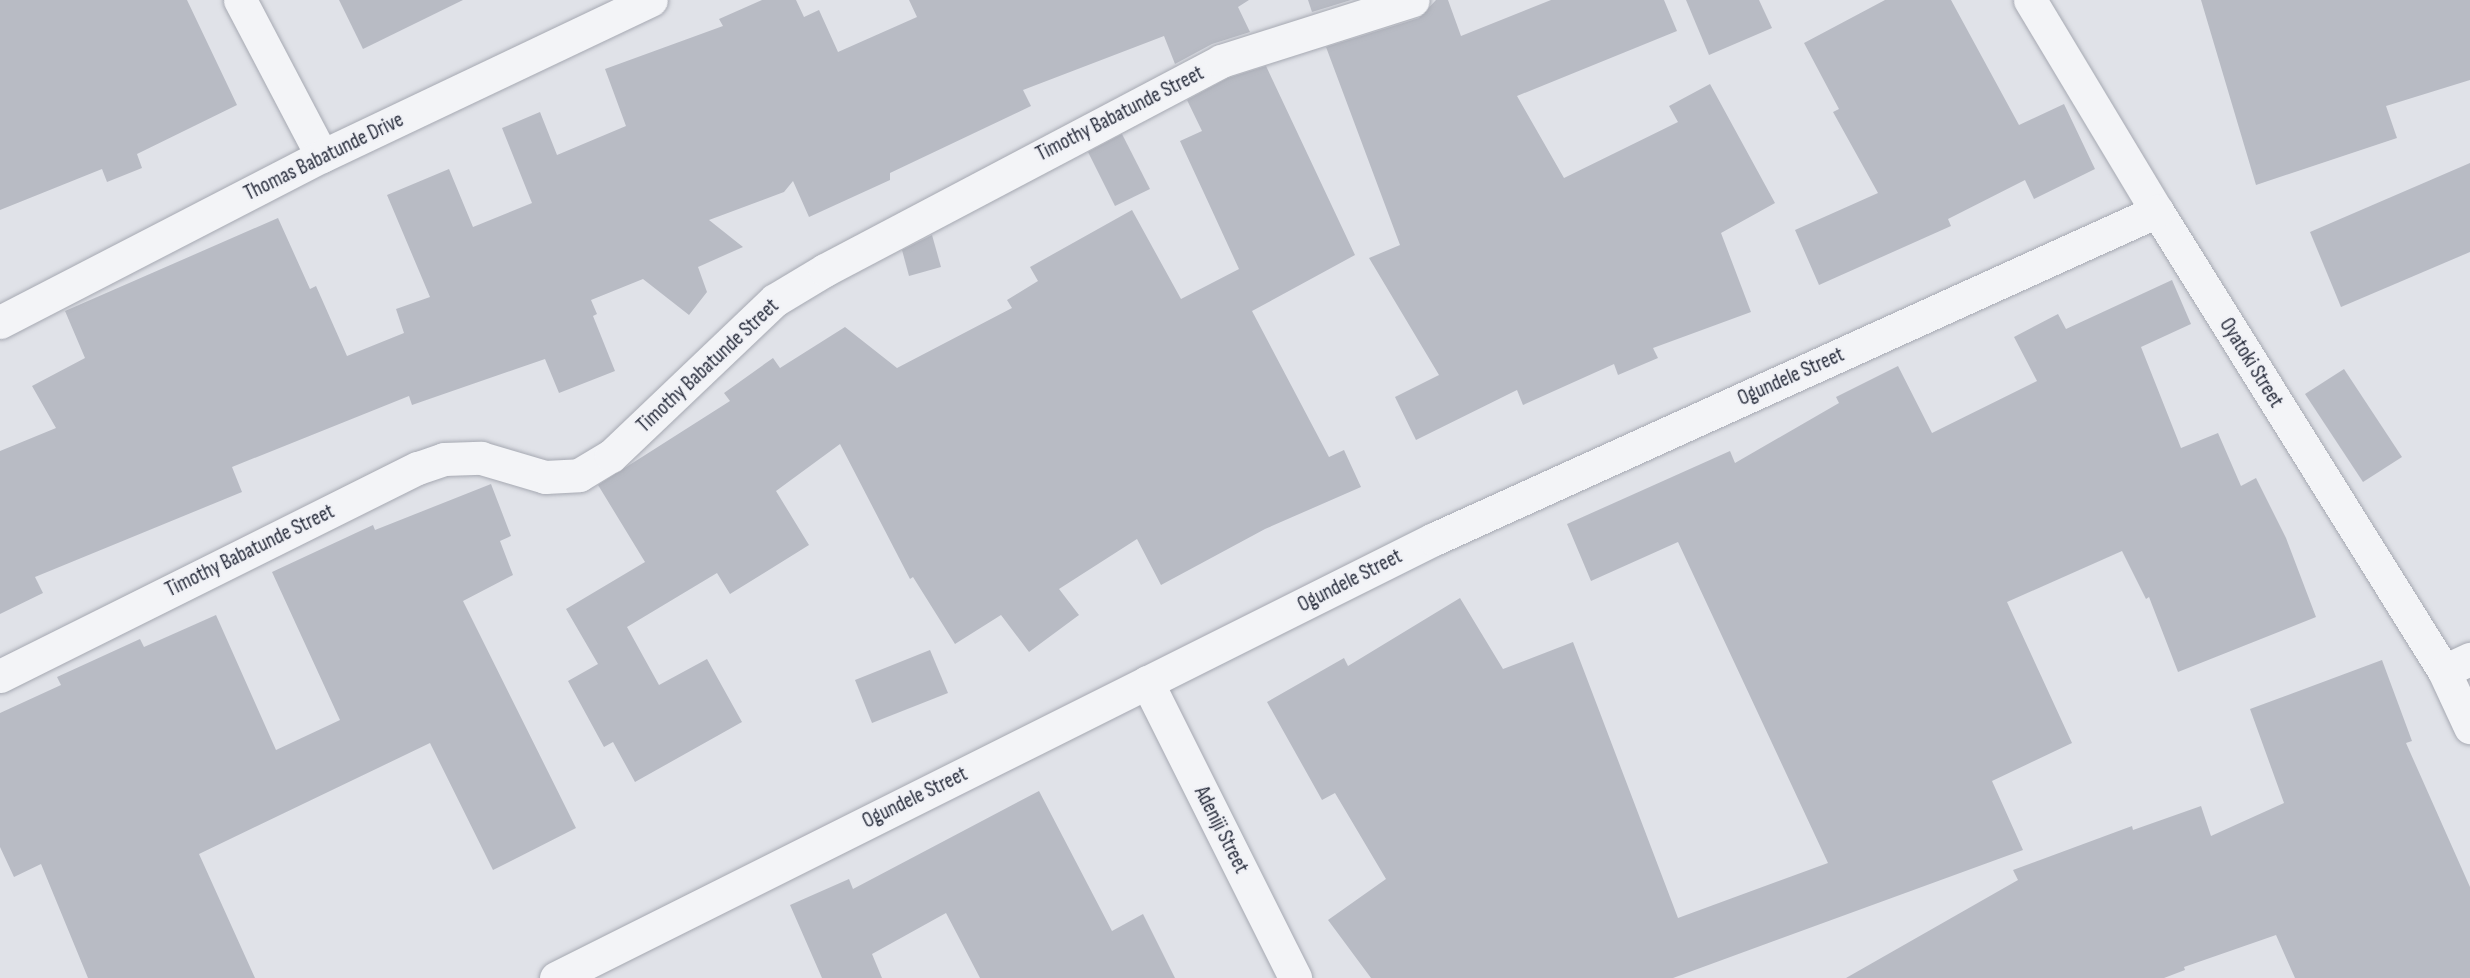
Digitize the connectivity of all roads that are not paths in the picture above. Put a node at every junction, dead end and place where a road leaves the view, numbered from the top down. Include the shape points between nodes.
1 (240, 0) edge
2 (651, 0) edge
3 (1413, 0) edge
4 (2031, 0) edge
5 (321, 156) junction
6 (2157, 211) junction
7 (0, 322) edge
8 (2457, 665) edge
9 (0, 676) edge
10 (1147, 682) junction
11 (2470, 727) edge
12 (577, 973) edge
13 (1295, 978) edge

1 - 5 street
2 - 5 street, Thomas Babatunde Drive
3 - 9 street, Timothy Babatunde Street via 1221,61 825,270 775,300 611,456 579,475 545,477 481,458 444,459 418,468
4 - 6 street, Oyatoki Street
5 - 7 street, Thomas Babatunde Drive
6 - 8 street, Oyatoki Street
6 - 10 street, Ogundele Street via 1434,539
8 - 11 street, Oyatoki Street
10 - 12 street, Ogundele Street
10 - 13 street, Adeniji Street

